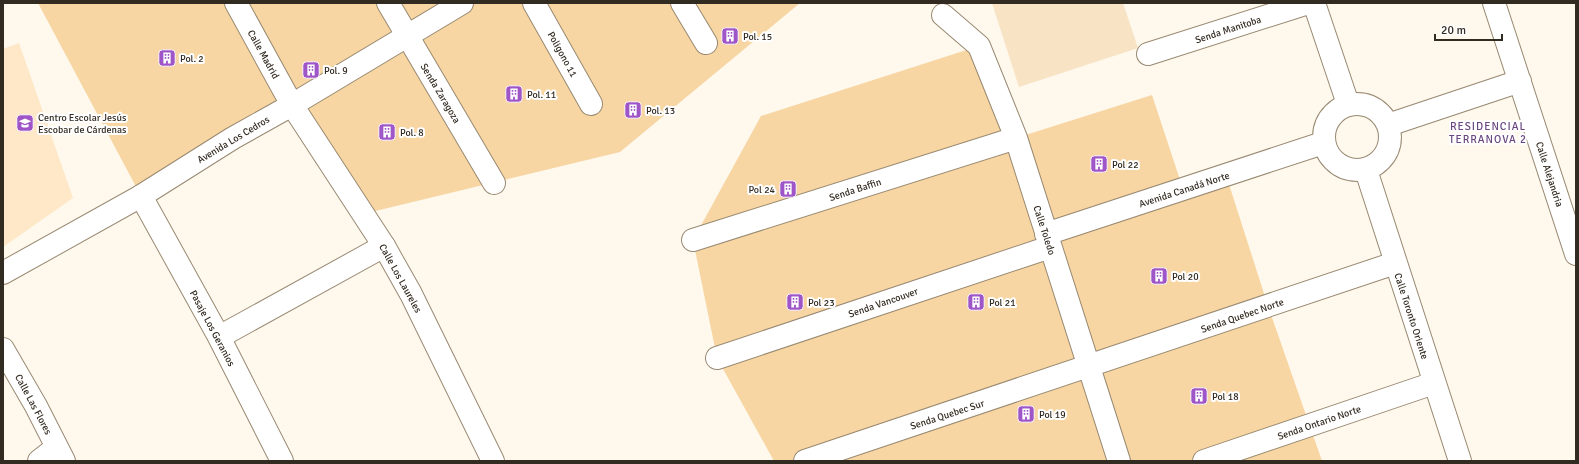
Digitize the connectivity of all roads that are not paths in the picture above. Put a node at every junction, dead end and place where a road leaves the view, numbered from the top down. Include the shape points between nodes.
1 (236, 3) edge
2 (388, 3) edge
3 (462, 3) edge
4 (534, 3) edge
5 (682, 3) edge
6 (1308, 3) edge
7 (1314, 3) edge
8 (1494, 3) edge
9 (943, 15) dead end
10 (407, 35) junction
11 (706, 43) dead end
12 (1148, 54) dead end
13 (1520, 81) junction
14 (591, 104) dead end
15 (1348, 104) junction
16 (292, 105) junction
17 (1388, 125) junction
18 (1016, 138) junction
19 (1323, 142) junction
20 (1366, 170) junction
21 (494, 183) dead end
22 (141, 196) junction
23 (693, 240) dead end
24 (1048, 240) junction
25 (384, 246) junction
26 (1576, 254) edge
27 (1395, 263) junction
28 (3, 273) edge
29 (219, 337) junction
30 (3, 349) edge
31 (717, 358) dead end
32 (1090, 367) junction
33 (1434, 383) junction
34 (60, 454) edge
35 (39, 461) edge
36 (282, 461) edge
37 (493, 461) edge
38 (805, 461) edge
39 (1119, 461) edge
40 (1204, 461) edge
41 (1460, 461) edge

1 - 16 street, Calle Madrid
2 - 10 street, Senda Zaragoza
3 - 10 street, Avenida Los Cedros
4 - 14 street, Poligono 11
5 - 11 street
6 - 12 street, Senda Manitoba
7 - 15 street
8 - 13 street, Calle Alejandria
9 - 18 street, Calle Toledo via 979,46
10 - 16 street, Avenida Los Cedros
10 - 21 street, Senda Zaragoza
13 - 17 street
13 - 26 street, Calle Alejandria
15 - 17 street via 1364,104 1379,111
15 - 19 street via 1333,112 1325,126
16 - 22 street, Avenida Los Cedros via 233,138
16 - 25 street, Calle Los Laureles
17 - 20 street via 1390,144 1382,160
18 - 23 street, Senda Baffin
18 - 24 street, Calle Toledo
19 - 20 street via 1331,159 1347,170
19 - 24 street, Avenida Canadá Norte
20 - 27 street, Calle Toronto Oriente
22 - 28 street, Avenida Los Cedros
22 - 29 street, Pasaje Los Geranios
24 - 31 street, Senda Vancouver
24 - 32 street, Calle Toledo
25 - 29 street
25 - 37 street, Calle Los Laureles via 411,294
27 - 32 street, Senda Quebec Norte
27 - 33 street, Calle Toronto Oriente
29 - 36 street, Pasaje Los Geranios
30 - 34 street, Calle Las Flores
32 - 38 street, Senda Quebec Sur
32 - 39 street, Calle Toledo
33 - 40 street, Senda Ontario Norte
33 - 41 street, Calle Toronto Oriente
34 - 35 street

